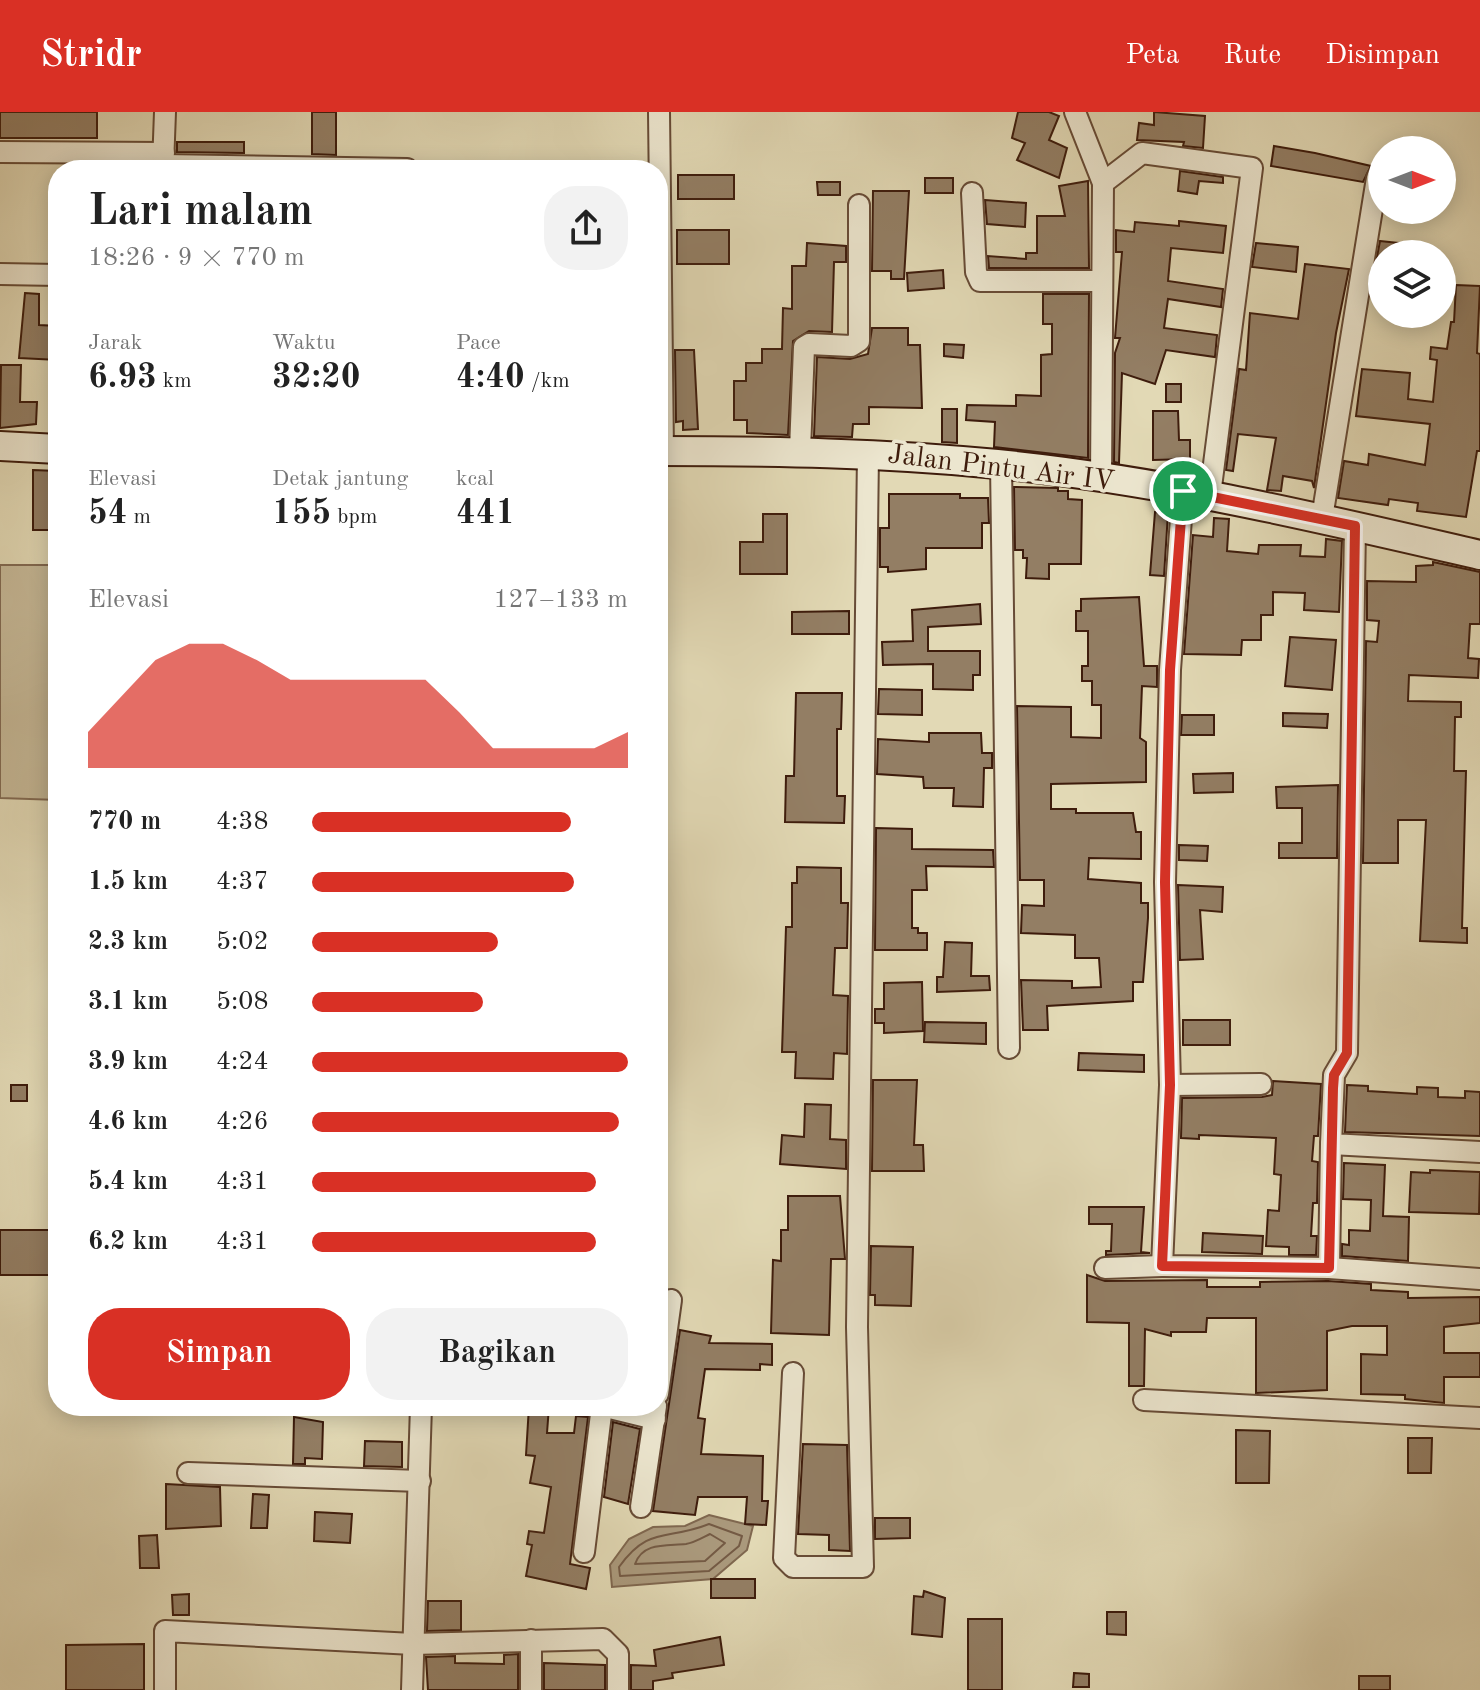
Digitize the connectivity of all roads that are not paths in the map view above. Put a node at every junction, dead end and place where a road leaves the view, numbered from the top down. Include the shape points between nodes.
1 (165, 112) edge
2 (659, 112) edge
3 (1075, 112) edge
4 (0, 152) edge
5 (119, 160) edge
6 (164, 160) edge
7 (659, 160) edge
8 (1103, 183) junction
9 (972, 193) dead end
10 (859, 205) dead end
11 (1370, 224) edge
12 (0, 274) edge
13 (48, 275) edge
14 (1102, 281) junction
15 (0, 446) edge
16 (48, 448) edge
17 (800, 450) junction
18 (668, 451) edge
19 (868, 453) junction
20 (1001, 464) junction
21 (1101, 480) junction
22 (1196, 493) junction
23 (1322, 518) junction
24 (1355, 526) junction
25 (1480, 555) edge
26 (1009, 1048) dead end
27 (1261, 1084) dead end
28 (1170, 1085) junction
29 (1331, 1144) junction
30 (1480, 1152) edge
31 (1162, 1266) junction
32 (1105, 1268) dead end
33 (1329, 1268) junction
34 (1480, 1279) edge
35 (671, 1300) dead end
36 (668, 1322) edge
37 (793, 1373) dead end
38 (1144, 1400) dead end
39 (421, 1416) edge
40 (601, 1416) edge
41 (656, 1416) edge
42 (1480, 1418) edge
43 (188, 1473) dead end
44 (420, 1481) junction
45 (641, 1507) dead end
46 (584, 1552) dead end
47 (531, 1640) junction
48 (413, 1644) junction
49 (165, 1690) edge
50 (412, 1690) edge
51 (531, 1690) edge
52 (618, 1690) edge

1 - 6 street
2 - 7 street
3 - 8 street
4 - 5 street
8 - 14 street
8 - 22 street via 1142,153 1252,168
9 - 14 street via 980,281
10 - 17 street via 859,341 851,346 805,345
11 - 23 street
12 - 13 street
14 - 21 street
15 - 16 main road
17 - 18 main road, Jalan Pintu Air IV
17 - 19 main road, Jalan Pintu Air IV
19 - 20 main road, Jalan Pintu Air IV
19 - 37 street via 857,1327 863,1567 793,1567 784,1558
20 - 21 main road, Jalan Pintu Air IV
20 - 26 street
21 - 22 main road, Jalan Pintu Air IV
22 - 23 main road, Jalan Pintu Air IV
22 - 28 street via 1170,670 1165,882
23 - 24 main road, Jalan Pintu Air IV
24 - 25 main road, Jalan Pintu Air IV
24 - 29 street via 1347,1053 1334,1075
27 - 28 street
28 - 31 street
29 - 30 street
29 - 33 street
31 - 32 street
31 - 33 street
33 - 34 street
35 - 36 street
38 - 42 street
39 - 44 street
40 - 46 street
41 - 45 street
43 - 44 street
44 - 48 street
47 - 48 street
47 - 51 street
47 - 52 street via 609,1642 619,1660
48 - 49 street via 165,1631
48 - 50 street

